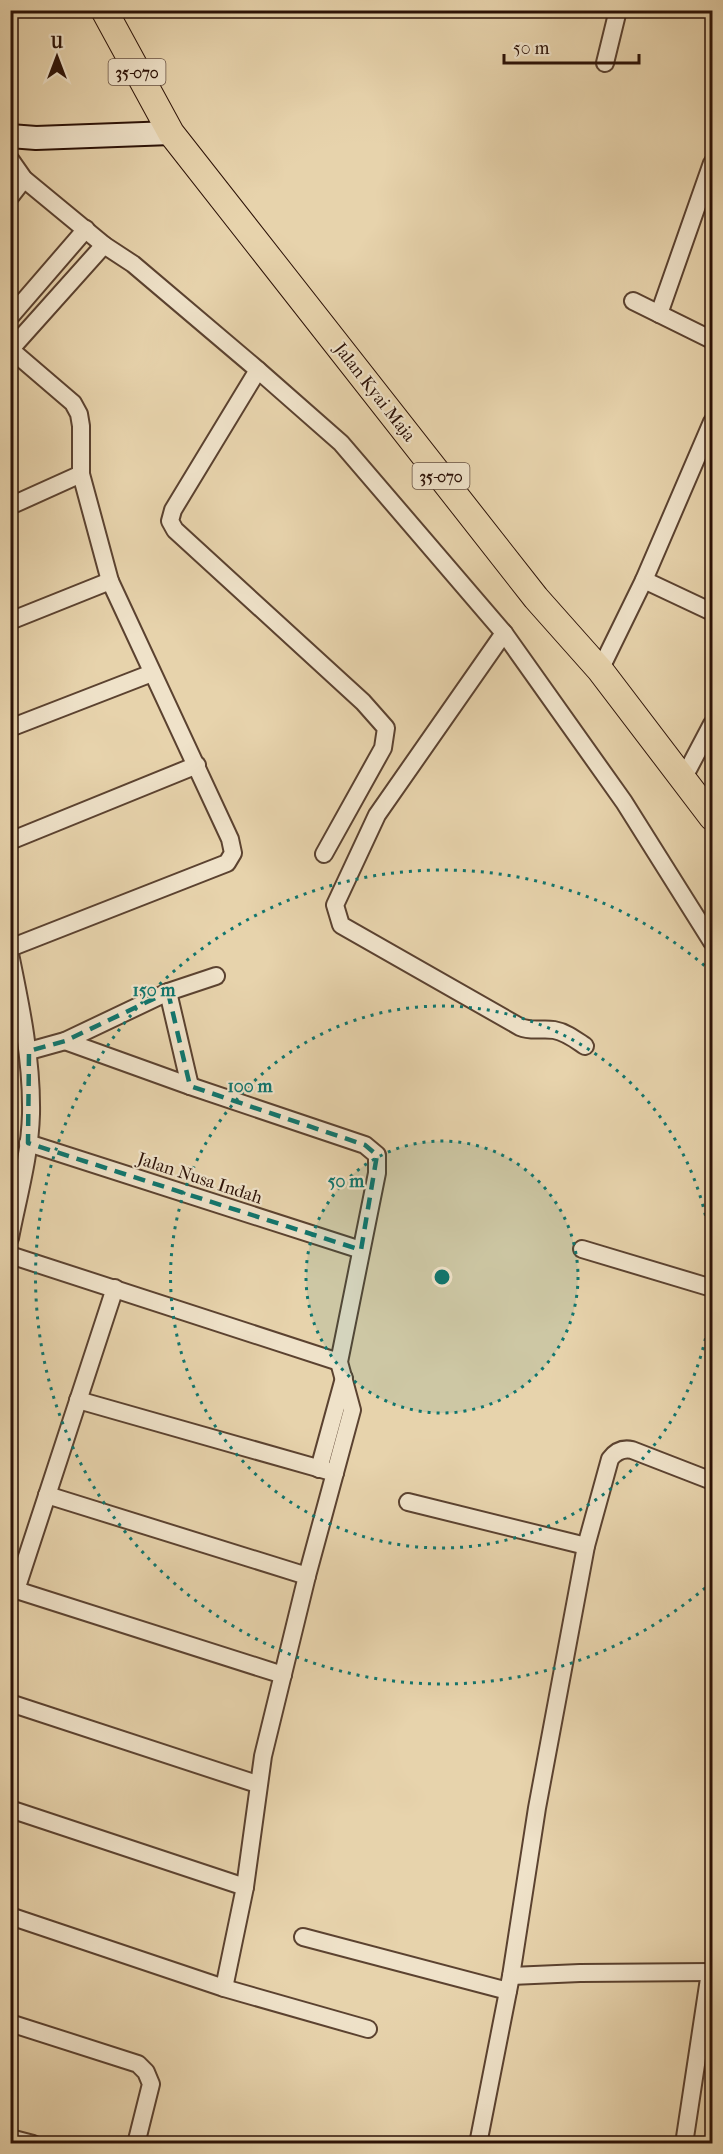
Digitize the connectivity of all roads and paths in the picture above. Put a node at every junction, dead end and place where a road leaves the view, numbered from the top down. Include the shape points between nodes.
1 (104, 10) edge
2 (618, 10) edge
3 (605, 63) dead end
4 (171, 133) junction
5 (10, 136) edge
6 (10, 159) edge
7 (712, 164) edge
8 (24, 179) junction
9 (10, 196) edge
10 (86, 229) junction
11 (104, 244) junction
12 (633, 301) dead end
13 (659, 314) junction
14 (10, 317) edge
15 (712, 340) edge
16 (11, 350) edge
17 (258, 370) junction
18 (712, 422) edge
19 (81, 474) junction
20 (10, 506) edge
21 (644, 580) junction
22 (110, 581) junction
23 (712, 612) edge
24 (10, 621) edge
25 (504, 633) junction
26 (600, 670) junction
27 (152, 673) junction
28 (712, 724) edge
29 (10, 728) edge
30 (197, 765) junction
31 (683, 779) junction
32 (712, 817) edge
33 (10, 841) edge
34 (324, 854) dead end
35 (712, 942) edge
36 (10, 948) edge
37 (10, 954) edge
38 (216, 976) dead end
39 (168, 992) junction
40 (65, 1041) junction
41 (585, 1046) dead end
42 (29, 1051) junction
43 (190, 1086) junction
44 (28, 1143) junction
45 (10, 1238) edge
46 (582, 1249) dead end
47 (361, 1250) junction
48 (10, 1255) edge
49 (115, 1288) junction
50 (712, 1288) edge
51 (339, 1362) junction
52 (78, 1400) junction
53 (327, 1471) junction
54 (712, 1481) edge
55 (47, 1495) junction
56 (408, 1502) dead end
57 (586, 1546) junction
58 (307, 1576) junction
59 (13, 1589) edge
60 (283, 1675) junction
61 (10, 1703) edge
62 (257, 1785) junction
63 (10, 1809) edge
64 (245, 1887) junction
65 (10, 1916) edge
66 (303, 1936) dead end
67 (711, 1972) edge
68 (509, 1983) junction
69 (224, 1988) junction
70 (10, 2023) edge
71 (368, 2029) dead end
72 (10, 2138) edge
73 (33, 2144) edge
74 (136, 2144) edge
75 (478, 2144) edge
76 (684, 2144) edge

1 - 4 main road, Jalan Kyai Maja / 35-070
2 - 3 street
4 - 5 main road
4 - 26 main road, Jalan Kyai Maja / 35-070 via 536,598
6 - 8 street
7 - 13 street
8 - 9 street
8 - 10 street
10 - 11 street
10 - 14 street
11 - 16 street
11 - 17 street
12 - 13 street
13 - 15 street
16 - 19 street via 73,403 79,414
17 - 25 street via 341,443
17 - 34 street via 170,521 175,530 363,702 386,728 383,748
18 - 21 street
19 - 20 street
19 - 22 street
21 - 23 street
21 - 26 street
22 - 24 street
22 - 27 street
25 - 35 street via 624,802
25 - 41 street via 377,815 335,905 341,925 520,1027 553,1029
26 - 31 main road, Jalan Kyai Maja / 35-070
27 - 29 street
27 - 30 street
28 - 31 street
30 - 33 street
30 - 36 street via 231,839 233,853 227,863
31 - 32 main road, Jalan Kyai Maja / 35-070
37 - 42 street
38 - 39 street
39 - 40 street
39 - 43 street
40 - 42 street
40 - 43 street
42 - 44 street
43 - 47 street via 365,1145 377,1155
44 - 45 street
44 - 47 street, Jalan Nusa Indah
46 - 50 street
47 - 51 street
48 - 49 street
49 - 51 street
49 - 52 street
51 - 53 street via 344,1378
52 - 53 street
52 - 55 street
53 - 58 street
54 - 57 street via 632,1450 616,1452 608,1464
55 - 58 street
55 - 59 street
56 - 57 street
57 - 68 street
58 - 60 street
59 - 60 street
60 - 62 street
61 - 62 street
62 - 64 street
63 - 64 street
64 - 69 street
65 - 69 street
66 - 68 street
67 - 68 street via 580,1972
67 - 76 street
68 - 75 street
69 - 71 street
70 - 74 street via 138,2064 151,2084
72 - 73 street

